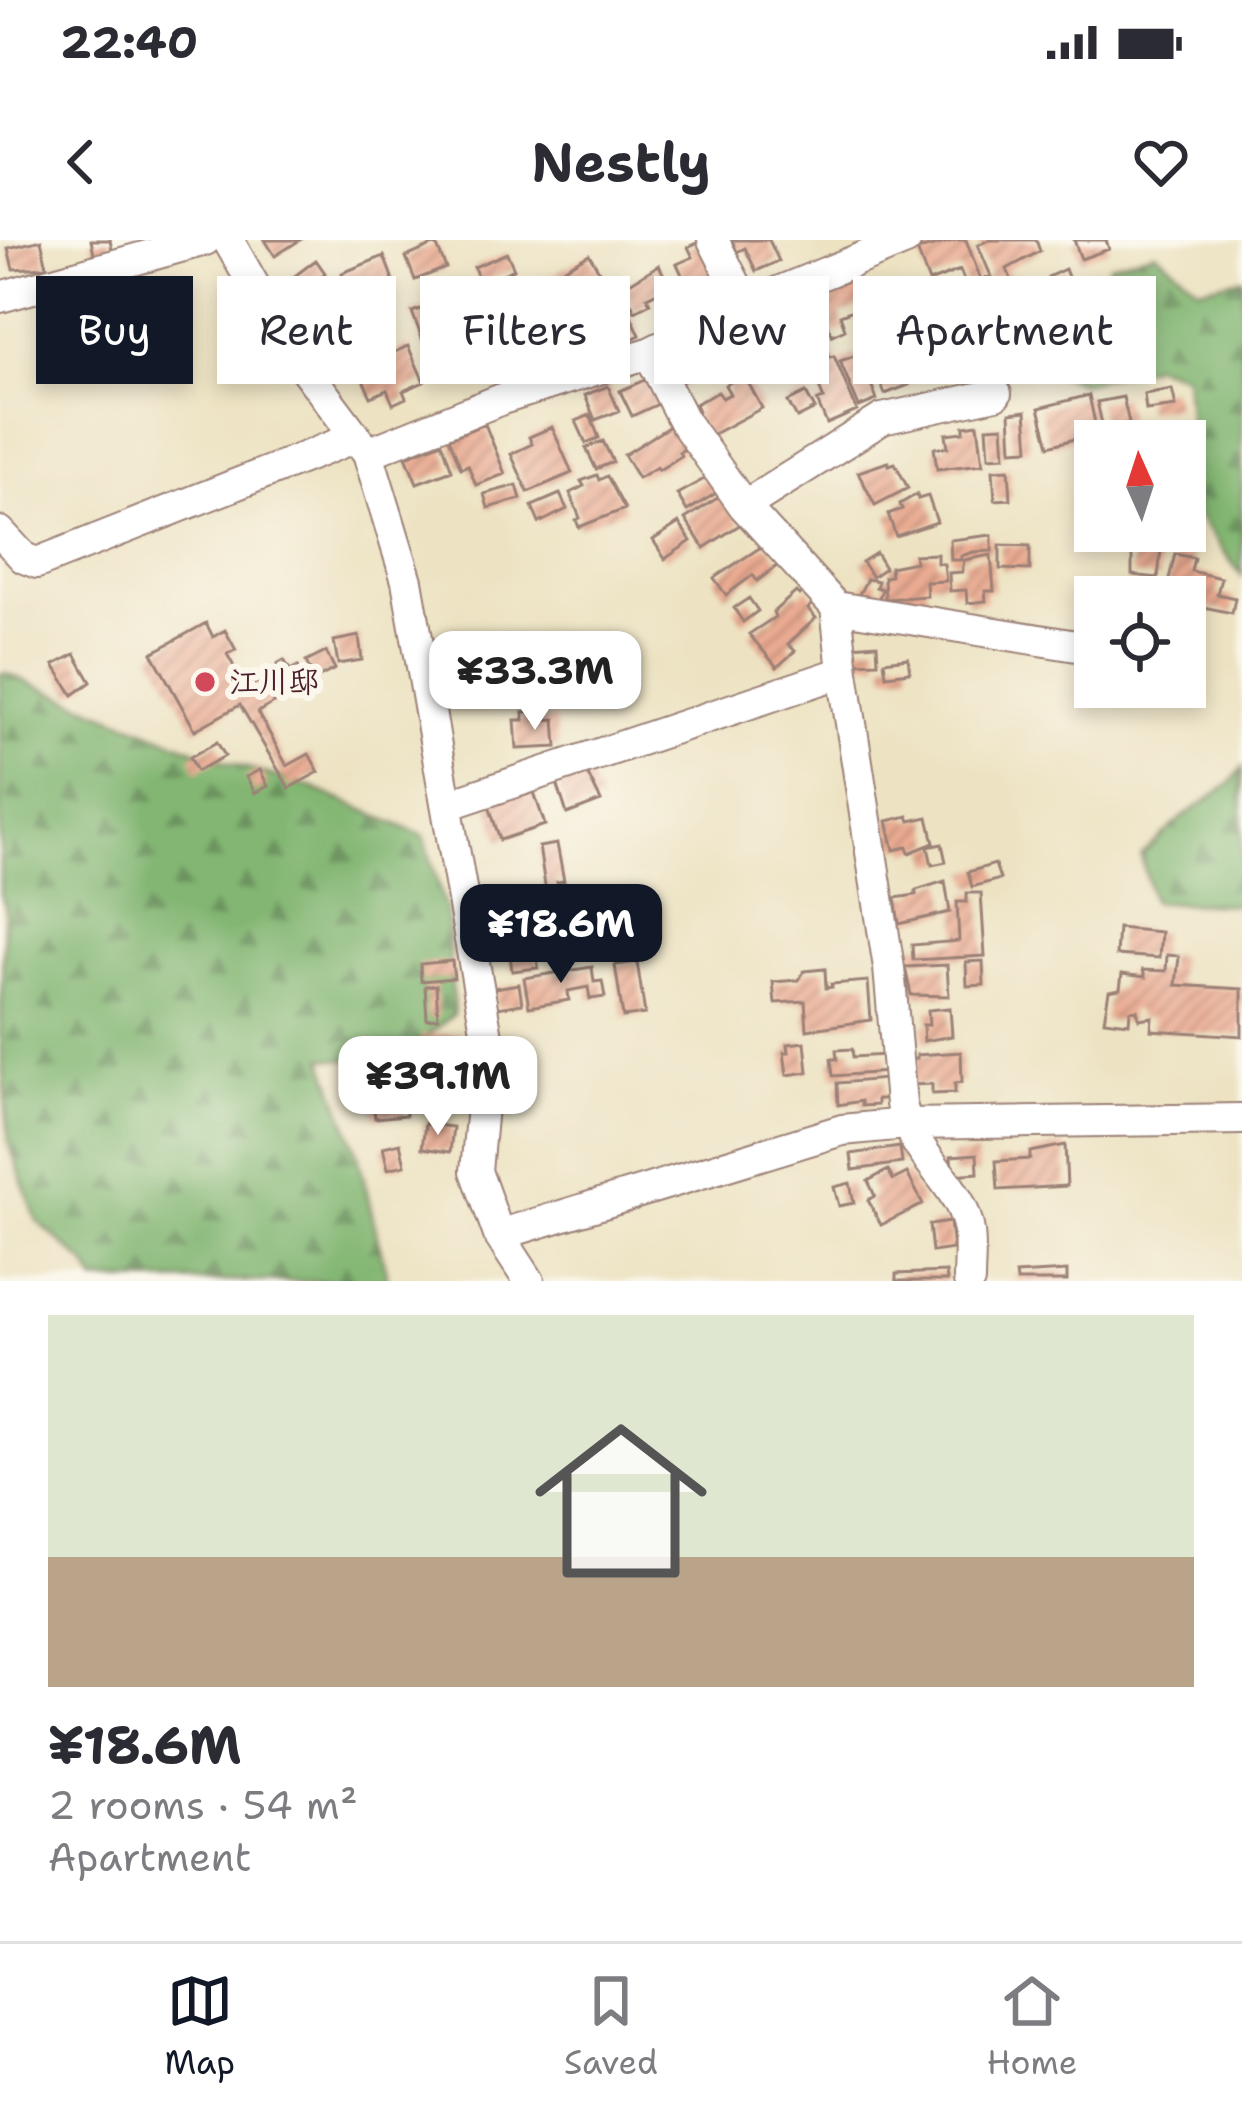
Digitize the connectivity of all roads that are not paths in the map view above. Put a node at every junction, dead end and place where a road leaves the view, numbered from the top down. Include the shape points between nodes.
1 (205, 240) edge
2 (228, 240) edge
3 (713, 240) edge
4 (906, 240) edge
5 (731, 276) edge
6 (817, 276) edge
7 (0, 297) edge
8 (654, 350) edge
9 (649, 352) junction
10 (996, 394) dead end
11 (362, 445) junction
12 (744, 506) junction
13 (0, 532) edge
14 (836, 607) junction
15 (1074, 646) edge
16 (843, 672) junction
17 (447, 805) junction
18 (1242, 1119) edge
19 (906, 1124) junction
20 (499, 1235) junction
21 (530, 1281) edge
22 (969, 1281) edge

1 - 7 street
2 - 11 street via 290,349
3 - 5 street
4 - 6 street
8 - 9 street
9 - 11 street
9 - 12 street via 683,419
10 - 12 street via 882,418
11 - 13 street via 38,563
11 - 17 street via 407,581
12 - 14 street
14 - 15 street
14 - 16 street
16 - 17 street
16 - 19 street
17 - 20 street via 488,1042 476,1172
18 - 19 street
19 - 20 street via 842,1130
19 - 22 street via 967,1222
20 - 21 street

